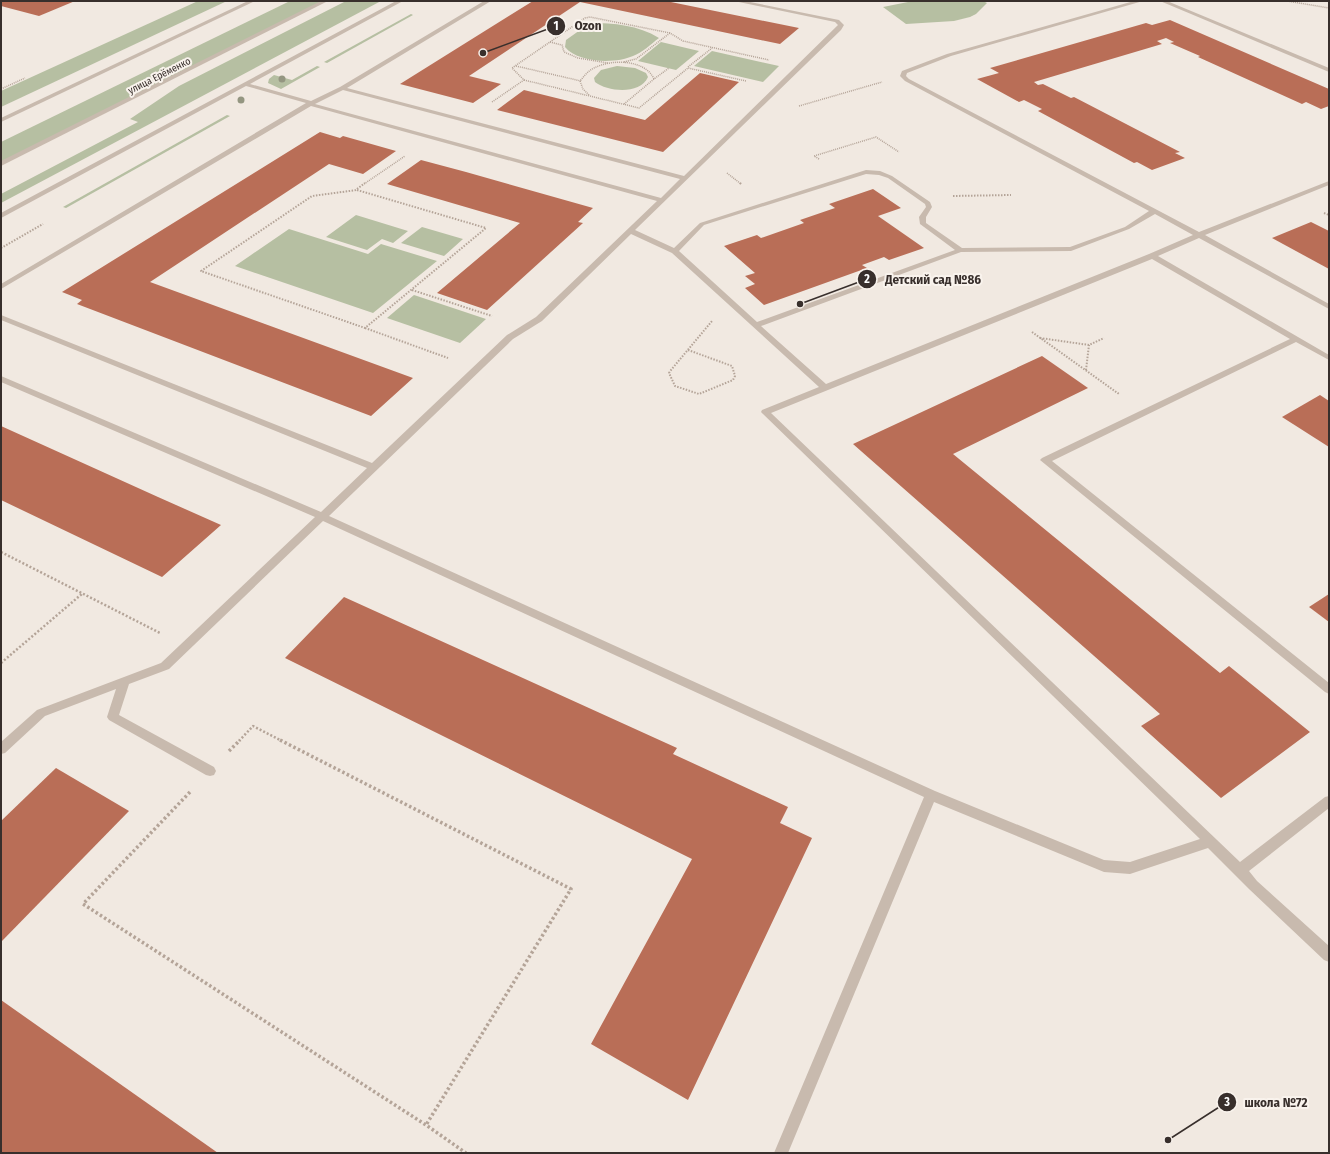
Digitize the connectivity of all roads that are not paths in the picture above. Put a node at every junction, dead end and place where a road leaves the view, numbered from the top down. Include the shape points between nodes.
1 (252, 1) edge
2 (325, 1) edge
3 (400, 1) edge
4 (488, 1) edge
5 (737, 1) edge
6 (1140, 1) edge
7 (1163, 1) edge
8 (1329, 70) edge
9 (244, 84) junction
10 (342, 88) junction
11 (311, 103) junction
12 (1, 120) edge
13 (1, 164) edge
14 (685, 178) junction
15 (1329, 182) edge
16 (662, 200) junction
17 (1155, 211) junction
18 (1, 216) edge
19 (630, 231) junction
20 (1199, 235) junction
21 (960, 250) junction
22 (675, 251) junction
23 (1152, 256) junction
24 (1, 287) edge
25 (1329, 307) edge
26 (1, 317) edge
27 (756, 325) junction
28 (1296, 339) junction
29 (1329, 358) edge
30 (1, 379) edge
31 (825, 388) junction
32 (374, 467) junction
33 (321, 516) junction
34 (124, 682) junction
35 (1329, 689) edge
36 (1, 749) edge
37 (210, 771) road end
38 (930, 794) junction
39 (1329, 801) edge
40 (1211, 842) junction
41 (1240, 870) junction
42 (1329, 955) edge
43 (781, 1153) edge

1 - 12 street
2 - 13 street, улица Ерёменко
3 - 9 street
4 - 10 street
5 - 14 street via 828,19 841,25
6 - 17 street via 948,55 904,72 903,76
7 - 8 street
9 - 11 street
9 - 18 street
10 - 11 street
10 - 14 street
11 - 16 street
11 - 24 street
14 - 16 street
15 - 20 street
16 - 19 street
17 - 20 street
17 - 21 street via 1127,228 1071,250
19 - 22 street
19 - 32 street via 539,319 510,338
20 - 23 street
20 - 25 street
21 - 22 street via 923,224 922,216 929,207 928,203 890,177 866,172 702,224
21 - 27 street
22 - 27 street
23 - 28 street
23 - 31 street
26 - 32 street
27 - 31 street
28 - 29 street
28 - 35 street via 1045,460
30 - 33 street
31 - 40 street via 765,412
32 - 33 street
33 - 34 street via 165,666
33 - 38 street
34 - 36 street via 41,713
34 - 37 street via 113,718
38 - 40 street via 1104,866 1130,868
38 - 43 street
39 - 41 street
40 - 41 street
41 - 42 street

